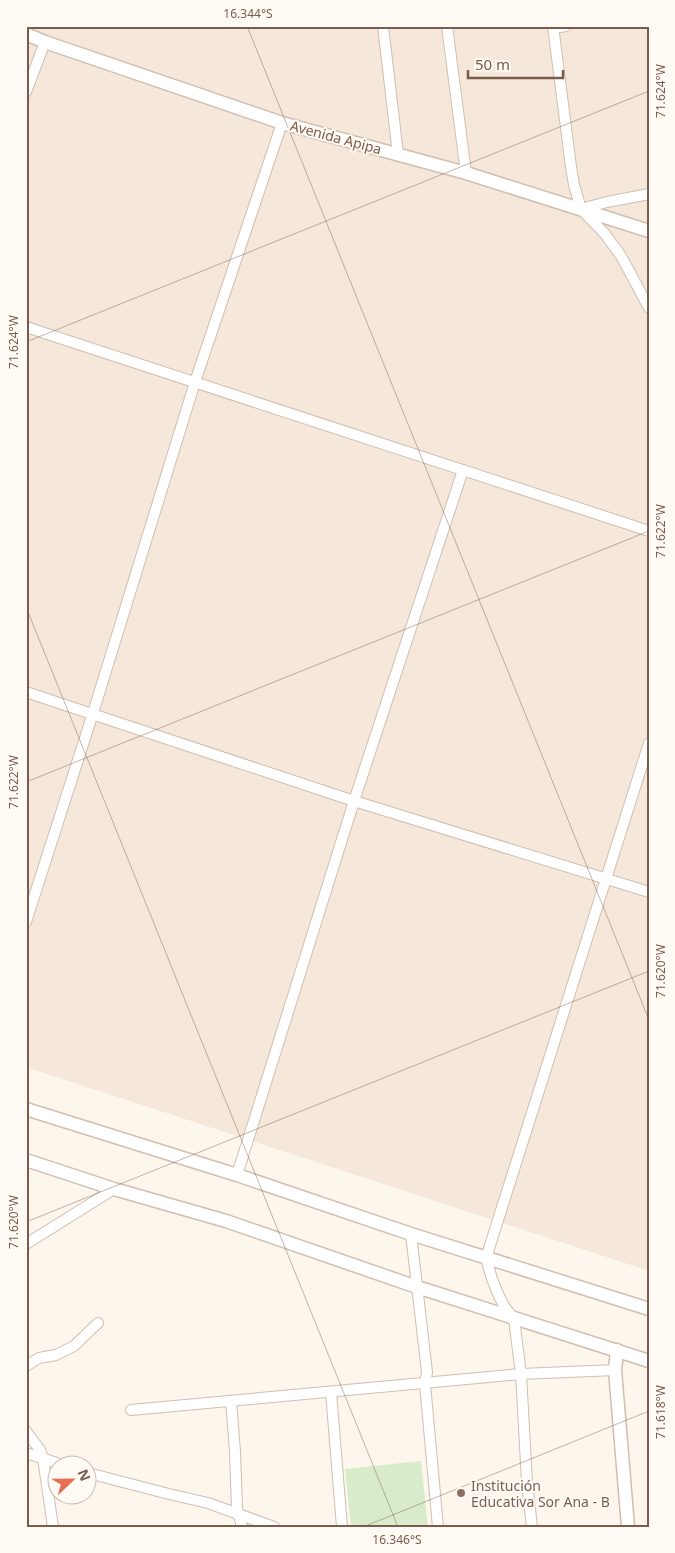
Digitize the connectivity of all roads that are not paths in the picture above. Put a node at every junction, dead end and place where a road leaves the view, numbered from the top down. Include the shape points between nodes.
1 (382, 26) edge
2 (447, 26) edge
3 (566, 26) edge
4 (553, 27) edge
5 (26, 34) edge
6 (45, 42) junction
7 (26, 92) edge
8 (282, 123) junction
9 (398, 154) junction
10 (466, 173) junction
11 (649, 194) edge
12 (581, 209) junction
13 (649, 231) edge
14 (649, 308) edge
15 (26, 327) edge
16 (195, 382) junction
17 (463, 470) junction
18 (649, 531) edge
19 (26, 692) edge
20 (93, 713) junction
21 (649, 743) edge
22 (354, 801) junction
23 (606, 878) junction
24 (649, 892) edge
25 (26, 922) edge
26 (26, 1109) edge
27 (26, 1160) edge
28 (237, 1175) junction
29 (114, 1189) junction
30 (411, 1234) junction
31 (26, 1244) edge
32 (486, 1258) junction
33 (417, 1287) junction
34 (649, 1309) edge
35 (514, 1319) junction
36 (98, 1323) dead end
37 (617, 1350) junction
38 (649, 1361) edge
39 (26, 1366) edge
40 (615, 1370) junction
41 (521, 1374) junction
42 (425, 1384) junction
43 (330, 1392) junction
44 (231, 1401) junction
45 (131, 1410) dead end
46 (26, 1431) edge
47 (26, 1453) edge
48 (43, 1458) junction
49 (48, 1460) edge
50 (98, 1476) edge
51 (239, 1514) junction
52 (53, 1527) edge
53 (242, 1527) edge
54 (274, 1527) edge
55 (342, 1527) edge
56 (438, 1527) edge
57 (532, 1527) edge
58 (628, 1527) edge

1 - 9 street
2 - 10 street
3 - 4 street
4 - 12 street via 571,167
5 - 6 street, Avenida Apipa
6 - 7 street
6 - 8 street, Avenida Apipa
8 - 9 street, Avenida Apipa
8 - 16 street
9 - 10 street, Avenida Apipa
10 - 12 street, Avenida Apipa
11 - 12 street
12 - 13 street, Avenida Apipa
12 - 14 street via 606,234
15 - 16 street
16 - 17 street
16 - 20 street
17 - 18 street
17 - 22 street
19 - 20 street
20 - 22 street
20 - 25 street
21 - 23 street
22 - 23 street
22 - 28 street
23 - 24 street
23 - 32 street
26 - 28 street
27 - 29 street
28 - 30 street
29 - 31 street
29 - 33 street via 226,1221
30 - 32 street
30 - 33 street
32 - 34 street
32 - 35 street via 498,1294
33 - 35 street
33 - 42 street via 427,1372
35 - 37 street
35 - 41 street
36 - 39 street via 74,1346
37 - 38 street
37 - 40 street
40 - 41 street
40 - 58 street
41 - 42 street
41 - 57 street
42 - 43 street
42 - 56 street
43 - 44 street
43 - 55 street
44 - 45 street
44 - 51 street
46 - 48 street
47 - 48 street
48 - 49 street
48 - 52 street
50 - 51 street
51 - 53 street
51 - 54 street

